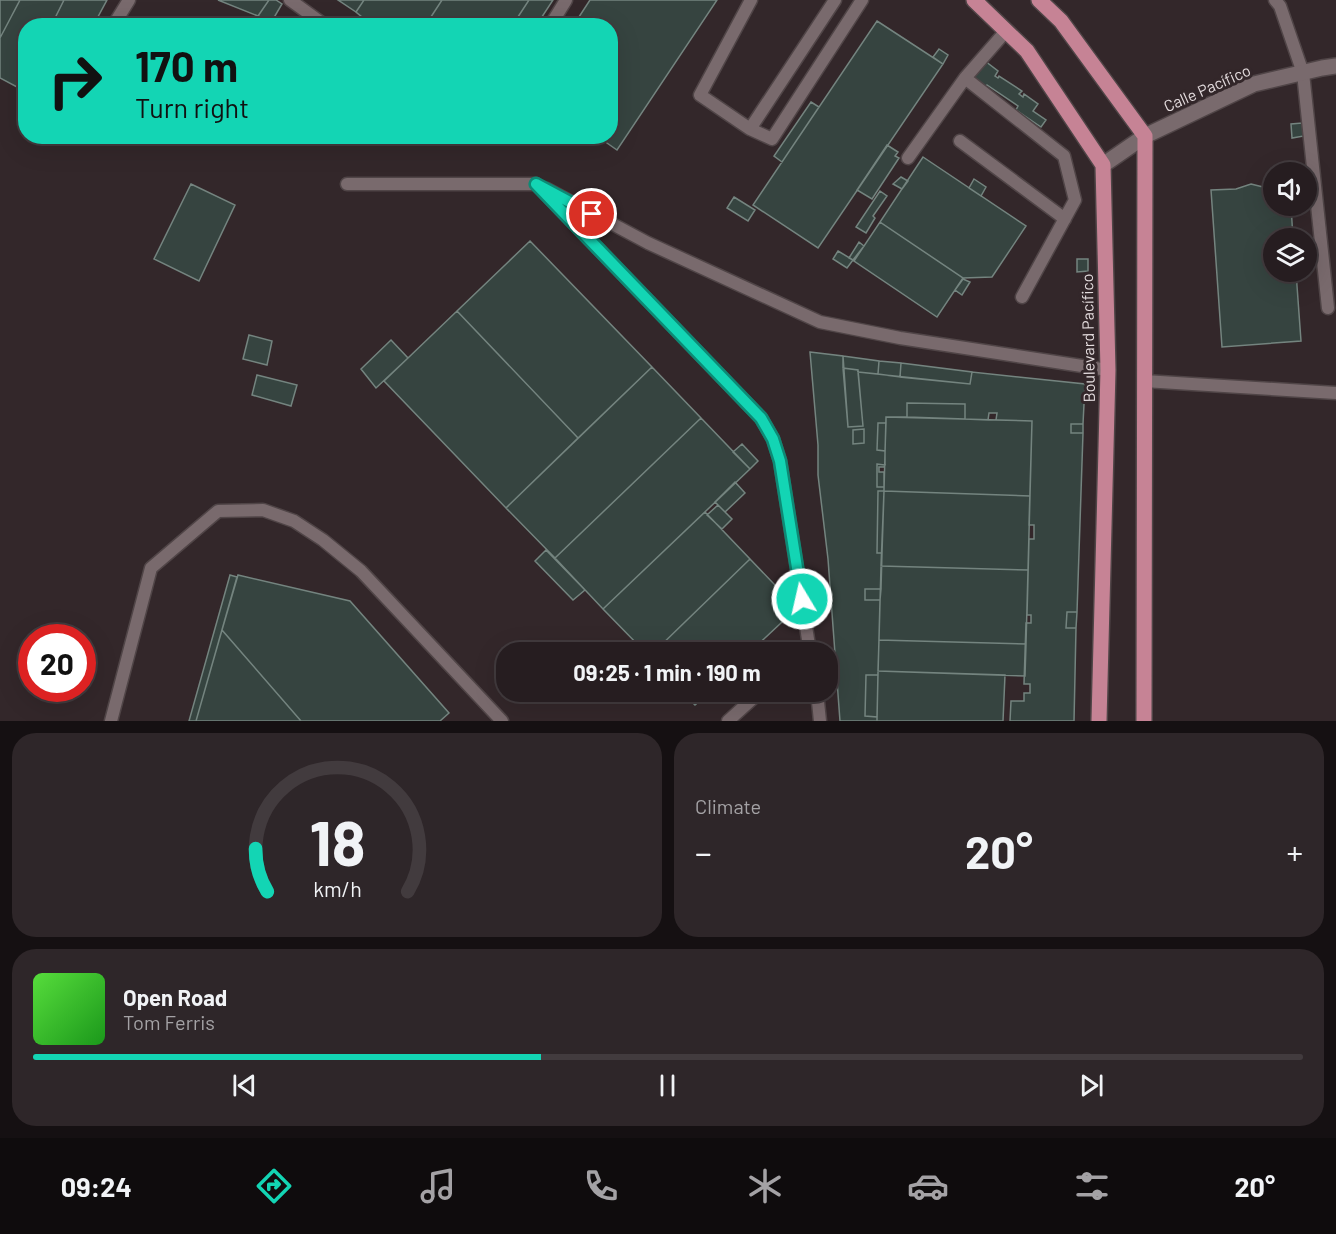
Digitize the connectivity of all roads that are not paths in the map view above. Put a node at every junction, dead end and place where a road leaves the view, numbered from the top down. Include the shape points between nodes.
1 (129, 0) edge
2 (291, 0) edge
3 (566, 0) edge
4 (751, 0) edge
5 (835, 0) edge
6 (862, 0) edge
7 (974, 0) edge
8 (1039, 0) edge
9 (1275, 0) edge
10 (118, 18) edge
11 (315, 18) edge
12 (555, 18) edge
13 (1006, 31) junction
14 (1336, 66) edge
15 (1303, 73) junction
16 (965, 78) junction
17 (750, 129) junction
18 (1145, 136) junction
19 (960, 141) dead end
20 (908, 158) dead end
21 (1103, 165) junction
22 (347, 184) dead end
23 (536, 184) junction
24 (1065, 219) junction
25 (1022, 297) dead end
26 (1328, 308) dead end
27 (1108, 370) junction
28 (1144, 381) junction
29 (1336, 393) edge
30 (806, 642) edge
31 (748, 702) edge
32 (817, 702) edge
33 (817, 718) edge
34 (111, 721) edge
35 (502, 721) edge
36 (728, 721) edge
37 (1099, 721) edge
38 (1144, 721) edge

1 - 10 lane
2 - 11 lane
3 - 12 lane
4 - 17 lane via 700,95
5 - 17 lane
6 - 17 lane via 772,139
7 - 13 main road
8 - 18 main road via 1061,21
9 - 15 lane
13 - 16 lane
13 - 21 main road via 1028,51
14 - 15 street, Calle Pacífico
15 - 18 street, Calle Pacífico via 1254,84
15 - 26 lane
16 - 20 lane
16 - 24 lane via 1064,156 1075,200
18 - 21 street, Calle Pacífico
18 - 28 main road
19 - 24 lane
21 - 27 main road, Boulevard Pacífico
22 - 23 lane
23 - 27 lane via 648,243 820,322
23 - 30 lane via 761,418 780,461
24 - 25 lane
27 - 37 main road, Boulevard Pacífico
28 - 29 lane
28 - 38 main road
31 - 36 lane
32 - 33 lane
34 - 35 lane via 152,568 218,512 263,510 294,521 361,571

